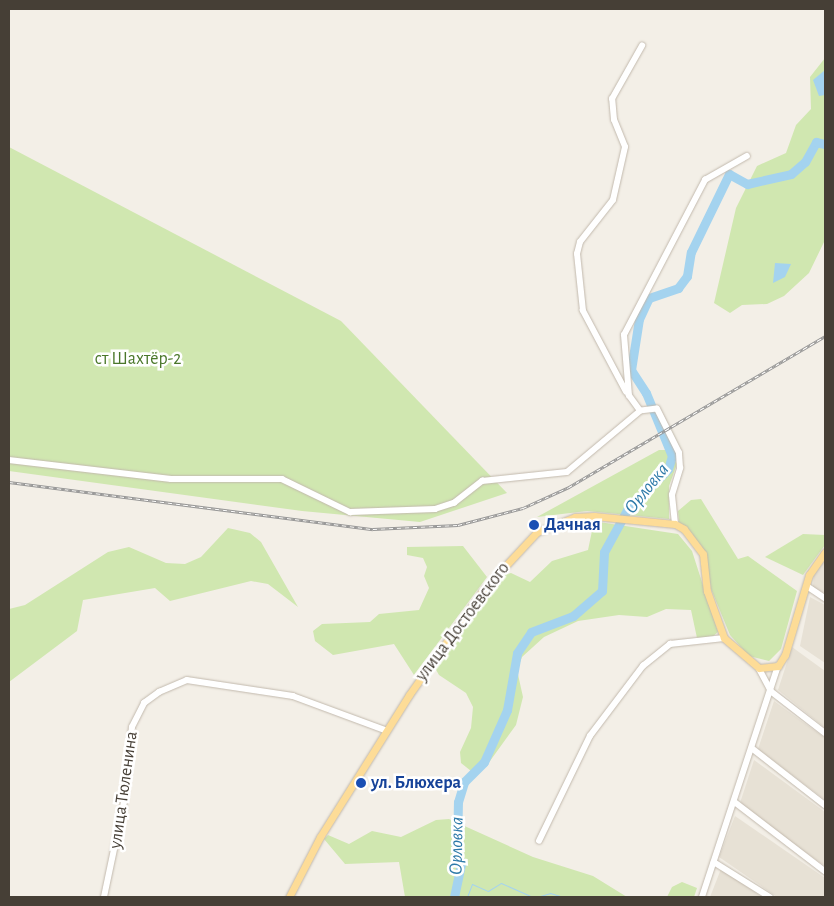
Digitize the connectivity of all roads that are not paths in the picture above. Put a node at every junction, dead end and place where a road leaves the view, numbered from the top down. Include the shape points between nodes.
1 (642, 46) dead end
2 (747, 156) dead end
3 (629, 396) junction
4 (640, 411) junction
5 (9, 460) edge
6 (675, 524) junction
7 (825, 552) edge
8 (807, 586) junction
9 (825, 598) edge
10 (724, 638) junction
11 (778, 666) junction
12 (759, 668) junction
13 (772, 692) junction
14 (385, 730) junction
15 (825, 733) edge
16 (753, 749) junction
17 (736, 803) junction
18 (825, 805) edge
19 (539, 841) dead end
20 (714, 862) junction
21 (825, 871) edge
22 (104, 897) edge
23 (289, 897) edge
24 (702, 897) edge
25 (770, 897) edge

1 - 3 street via 612,99 614,120 626,147 613,200 580,242 577,254 583,312
2 - 3 street via 705,180 628,324 623,367
3 - 4 street
4 - 5 street via 567,472 482,481 454,504 435,509 350,512 282,479 171,479
4 - 6 street via 651,408 674,439 680,460 672,495
6 - 10 main road via 691,536 703,554 707,591
6 - 14 main road, улица Достоевского via 575,517 537,532 483,590
7 - 8 main road
8 - 9 street
8 - 11 main road
10 - 12 main road
10 - 19 street via 670,644 643,666 590,736
11 - 12 main road
11 - 13 street
12 - 13 street
13 - 15 street
13 - 16 street
14 - 22 street, улица Тюленина via 287,695 187,680 159,692 144,703 132,727 124,802
14 - 23 main road, улица Достоевского
16 - 17 street
16 - 18 street
17 - 20 street
17 - 21 street
20 - 24 street
20 - 25 street

